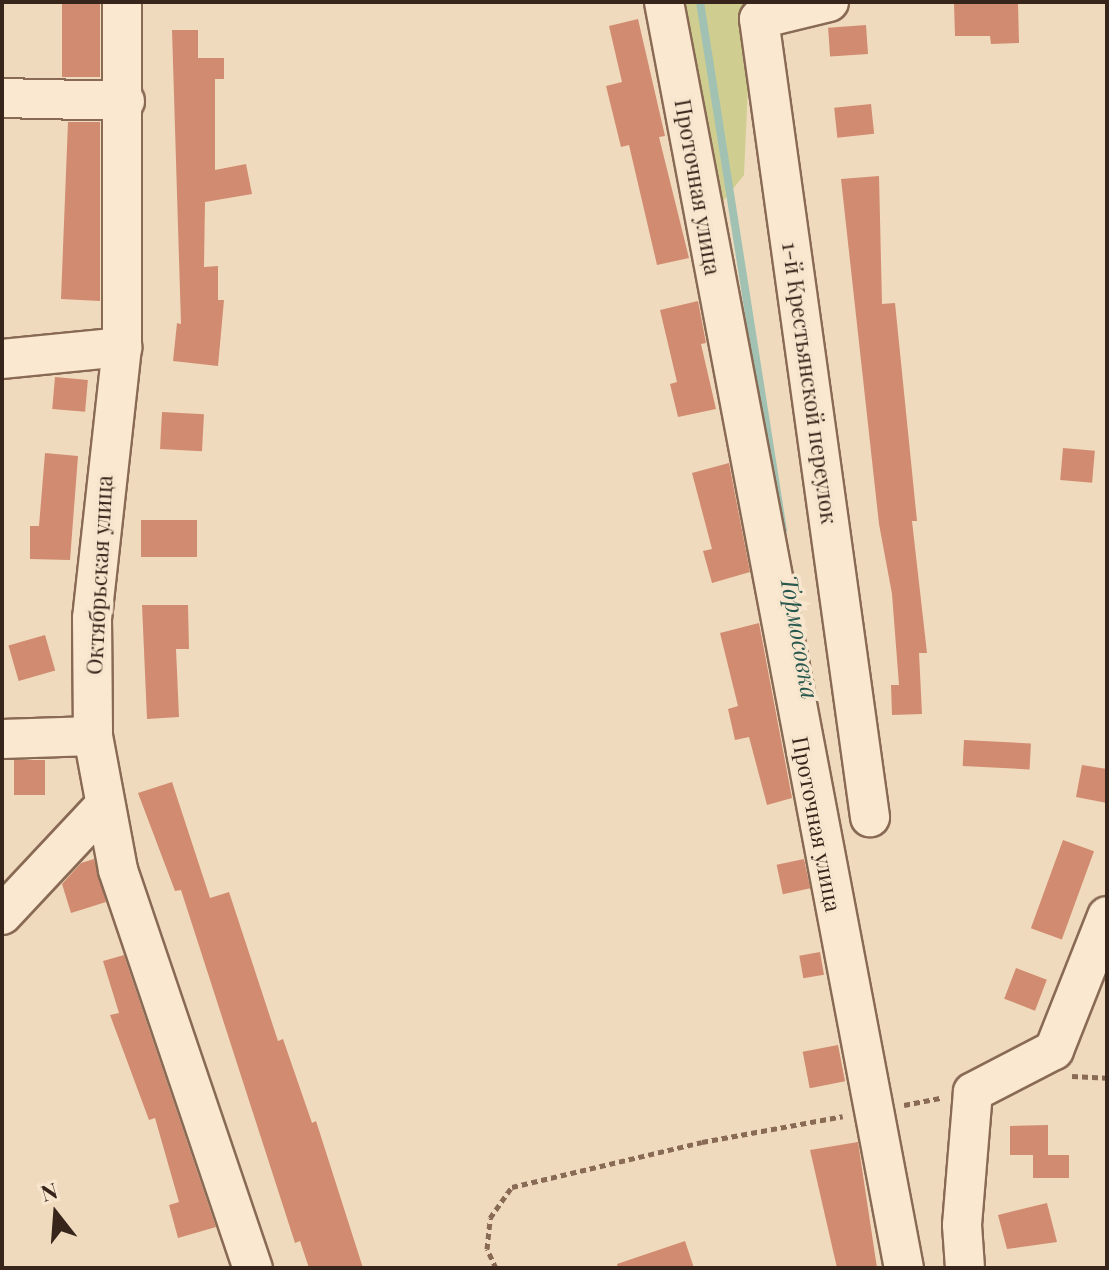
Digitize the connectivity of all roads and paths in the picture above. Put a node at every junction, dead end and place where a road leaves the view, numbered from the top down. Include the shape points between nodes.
1 (122, 2) edge
2 (664, 2) edge
3 (829, 2) edge
4 (2, 98) edge
5 (125, 101) junction
6 (122, 347) junction
7 (2, 359) edge
8 (93, 736) junction
9 (2, 739) edge
10 (104, 806) junction
11 (870, 817) dead end
12 (2, 915) edge
13 (1107, 916) edge
14 (973, 1092) junction
15 (873, 1111) junction
16 (253, 1268) edge
17 (496, 1268) edge
18 (904, 1268) edge
19 (965, 1268) edge

1 - 5 street, Октябрьская улица
2 - 15 street, Проточная улица
3 - 11 street, 1-й Крестьянской переулок via 759,19
4 - 5 street
5 - 6 street, Октябрьская улица
6 - 7 street
6 - 8 street, Октябрьская улица via 92,618
8 - 9 street
8 - 10 street, Октябрьская улица
10 - 12 street
10 - 16 street, Октябрьская улица via 118,870
13 - 14 street via 1054,1050
14 - 15 path
14 - 19 street via 962,1225
15 - 17 path via 702,1142 512,1187 490,1218 487,1249
15 - 18 street, Проточная улица

